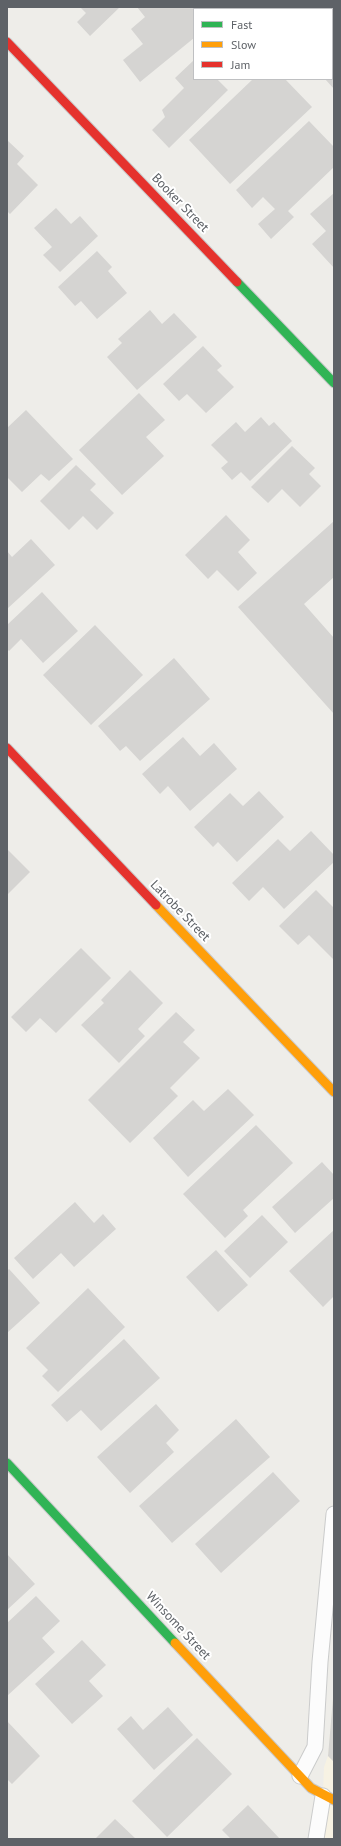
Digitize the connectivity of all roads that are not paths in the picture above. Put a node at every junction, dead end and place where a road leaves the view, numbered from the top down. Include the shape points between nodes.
1 (7, 42) edge
2 (334, 382) edge
3 (7, 748) edge
4 (334, 1092) edge
5 (7, 1463) edge
6 (334, 1514) edge
7 (300, 1776) junction
8 (329, 1798) edge
9 (316, 1839) edge

1 - 2 street, Booker Street
3 - 4 street, Latrobe Street
5 - 7 street, Winsome Street
6 - 7 lane via 320,1662 316,1747
7 - 8 street, Winsome Street via 311,1788
8 - 9 lane

